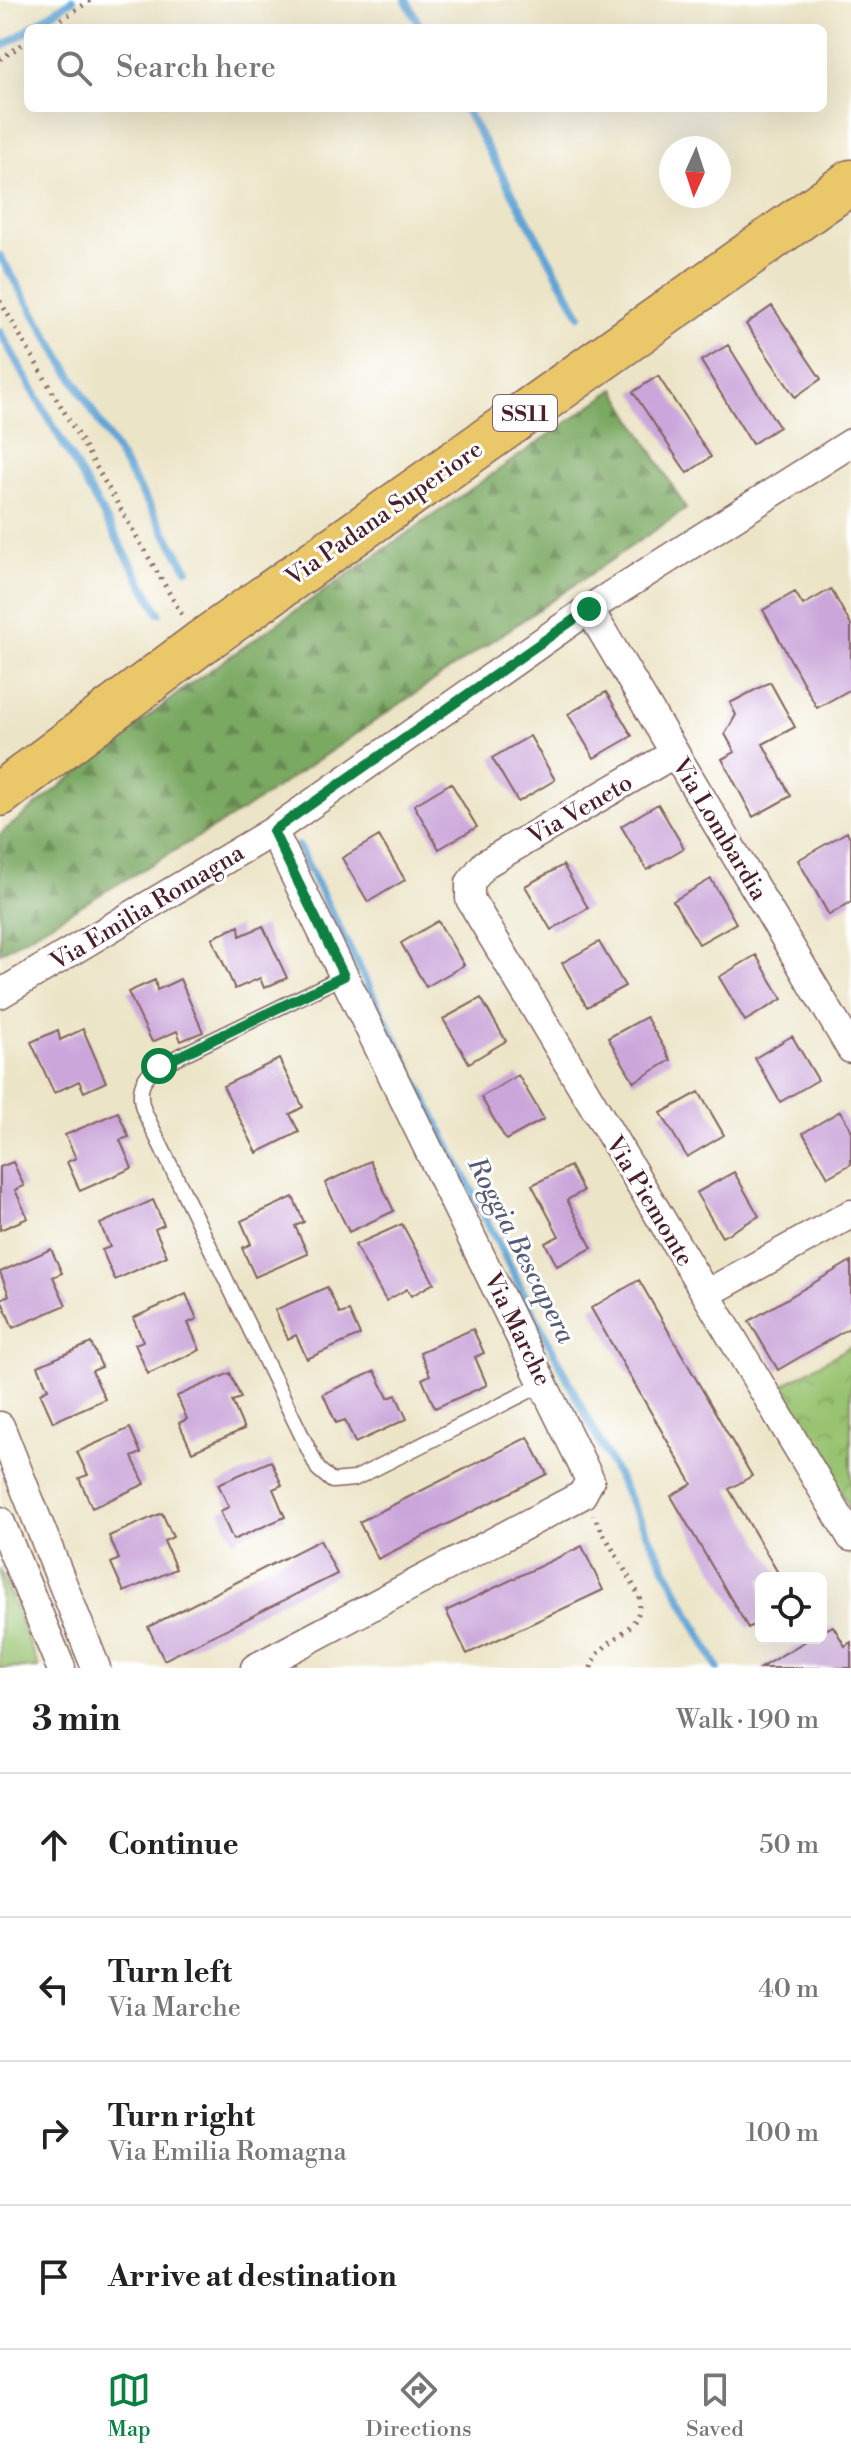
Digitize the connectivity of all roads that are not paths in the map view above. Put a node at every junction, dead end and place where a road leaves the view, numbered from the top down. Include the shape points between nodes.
1 (851, 182) edge
2 (851, 443) edge
3 (589, 609) junction
4 (675, 753) junction
5 (0, 794) edge
6 (273, 831) junction
7 (485, 864) joint
8 (344, 976) junction
9 (0, 994) edge
10 (851, 1049) edge
11 (851, 1214) edge
12 (706, 1294) junction
13 (545, 1383) junction
14 (0, 1426) edge
15 (0, 1521) edge
16 (851, 1537) edge
17 (61, 1668) edge
18 (96, 1668) edge
19 (255, 1668) edge

1 - 5 main road, Via Padana Superiore / SS11 via 199,644
2 - 3 street, Via Emilia Romagna
3 - 4 street, Via Lombardia
3 - 6 street, Via Emilia Romagna
4 - 7 street, Via Veneto
4 - 10 street, Via Lombardia
6 - 8 street, Via Marche
6 - 9 street, Via Emilia Romagna
7 - 12 street, Via Piemonte via 470,883 473,905
8 - 13 street, Via Marche
8 - 13 lane via 159,1066 146,1077 140,1093 144,1111 318,1469 332,1481 354,1479
11 - 12 street
12 - 16 street, Via Piemonte
13 - 19 street, Via Marche via 588,1472 582,1495
14 - 18 street
15 - 17 street

